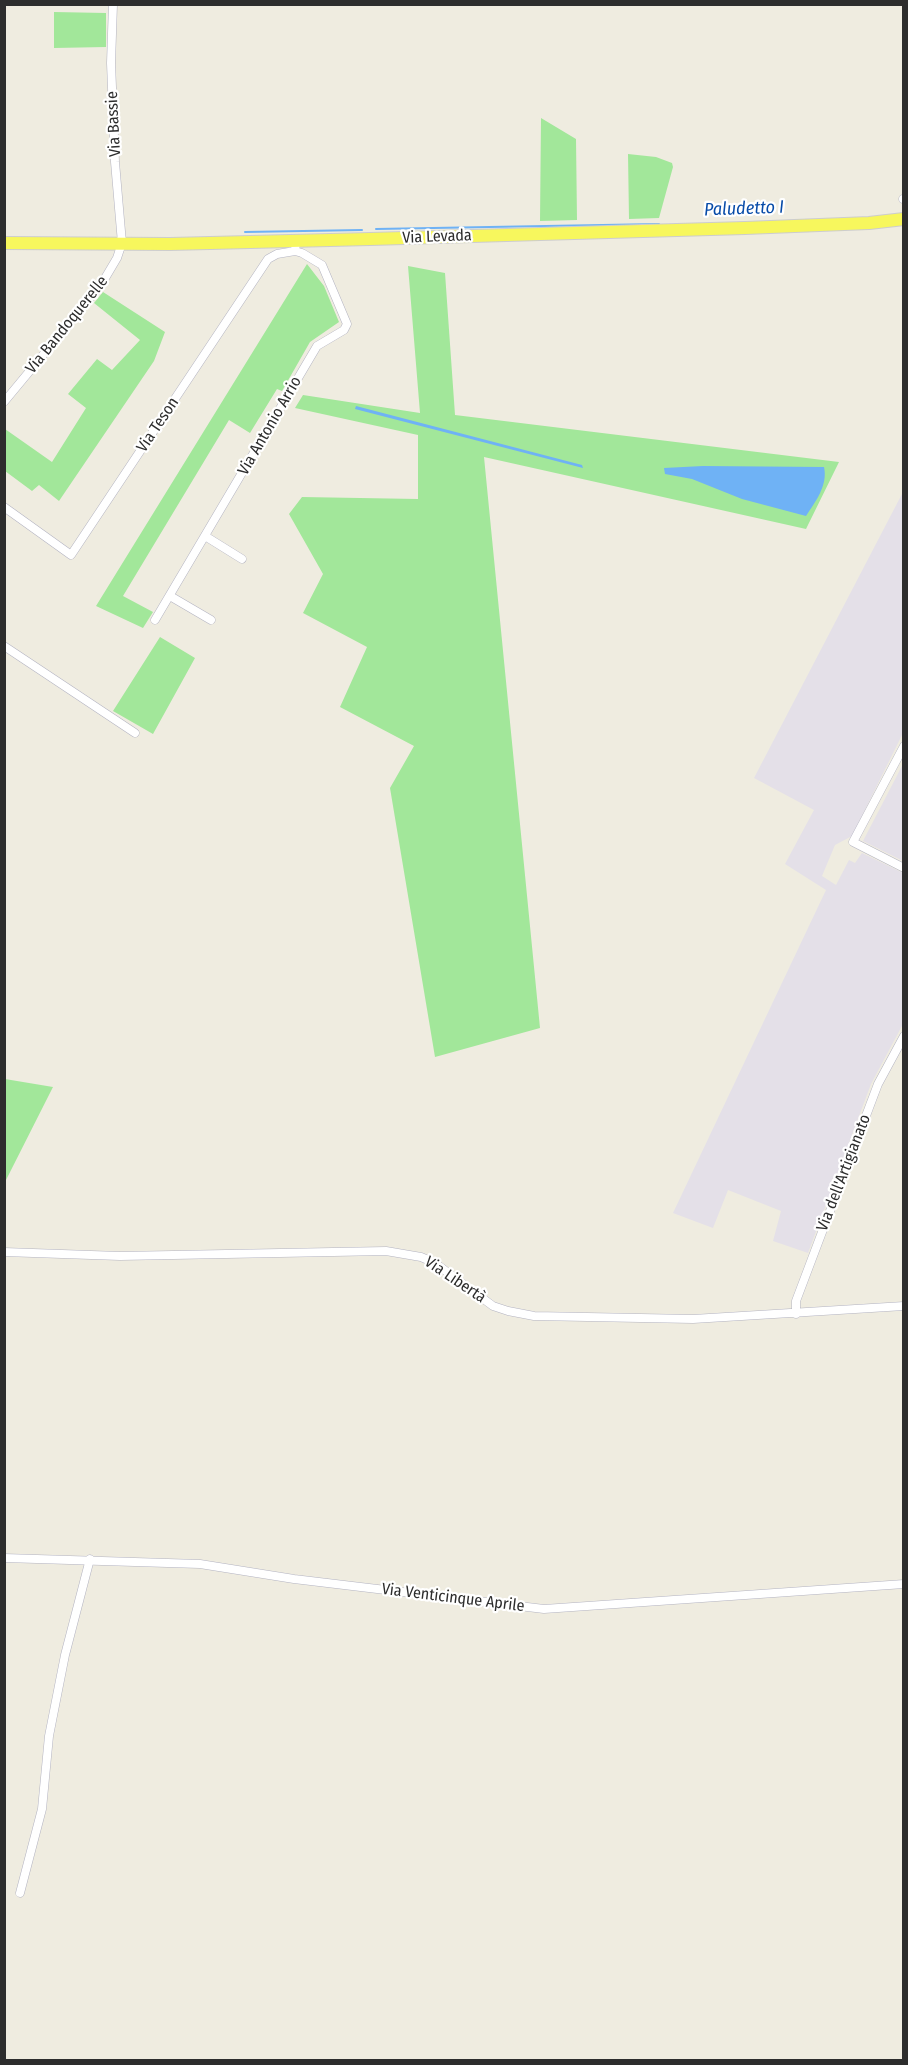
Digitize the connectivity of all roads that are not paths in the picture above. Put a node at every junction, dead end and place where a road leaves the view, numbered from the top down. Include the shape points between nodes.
1 (113, 4) edge
2 (903, 219) edge
3 (4, 243) edge
4 (122, 243) junction
5 (295, 246) junction
6 (4, 402) edge
7 (4, 507) edge
8 (205, 536) junction
9 (242, 559) dead end
10 (170, 596) junction
11 (155, 620) dead end
12 (211, 620) dead end
13 (4, 646) edge
14 (135, 733) dead end
15 (903, 746) edge
16 (903, 868) edge
17 (903, 1036) edge
18 (4, 1252) edge
19 (903, 1306) edge
20 (796, 1314) junction
21 (4, 1558) edge
22 (90, 1559) junction
23 (903, 1584) edge
24 (20, 1893) dead end

1 - 4 street, Via Bassie via 111,63
2 - 5 main road, Via Levada
3 - 4 main road, Via Levada
4 - 5 main road, Via Levada
4 - 6 street, Via Bandoquerelle via 101,285
5 - 7 street, Via Teson via 268,259 71,555
5 - 8 street, Via Antonio Arrio via 322,265 347,324 344,330 317,346
8 - 9 street
8 - 10 street, Via Antonio Arrio
10 - 11 street, Via Antonio Arrio
10 - 12 street
13 - 14 street
15 - 16 street via 853,842
17 - 20 street, Via dell'Artigianato via 878,1084 796,1301
18 - 20 street, Via Libertà via 120,1256 386,1251 435,1263 493,1306 520,1314 693,1319
19 - 20 street, Via Libertà
21 - 22 street, Via Venticinque Aprile
22 - 23 street, Via Venticinque Aprile via 200,1564 543,1609
22 - 24 street via 65,1655 49,1736 42,1809

